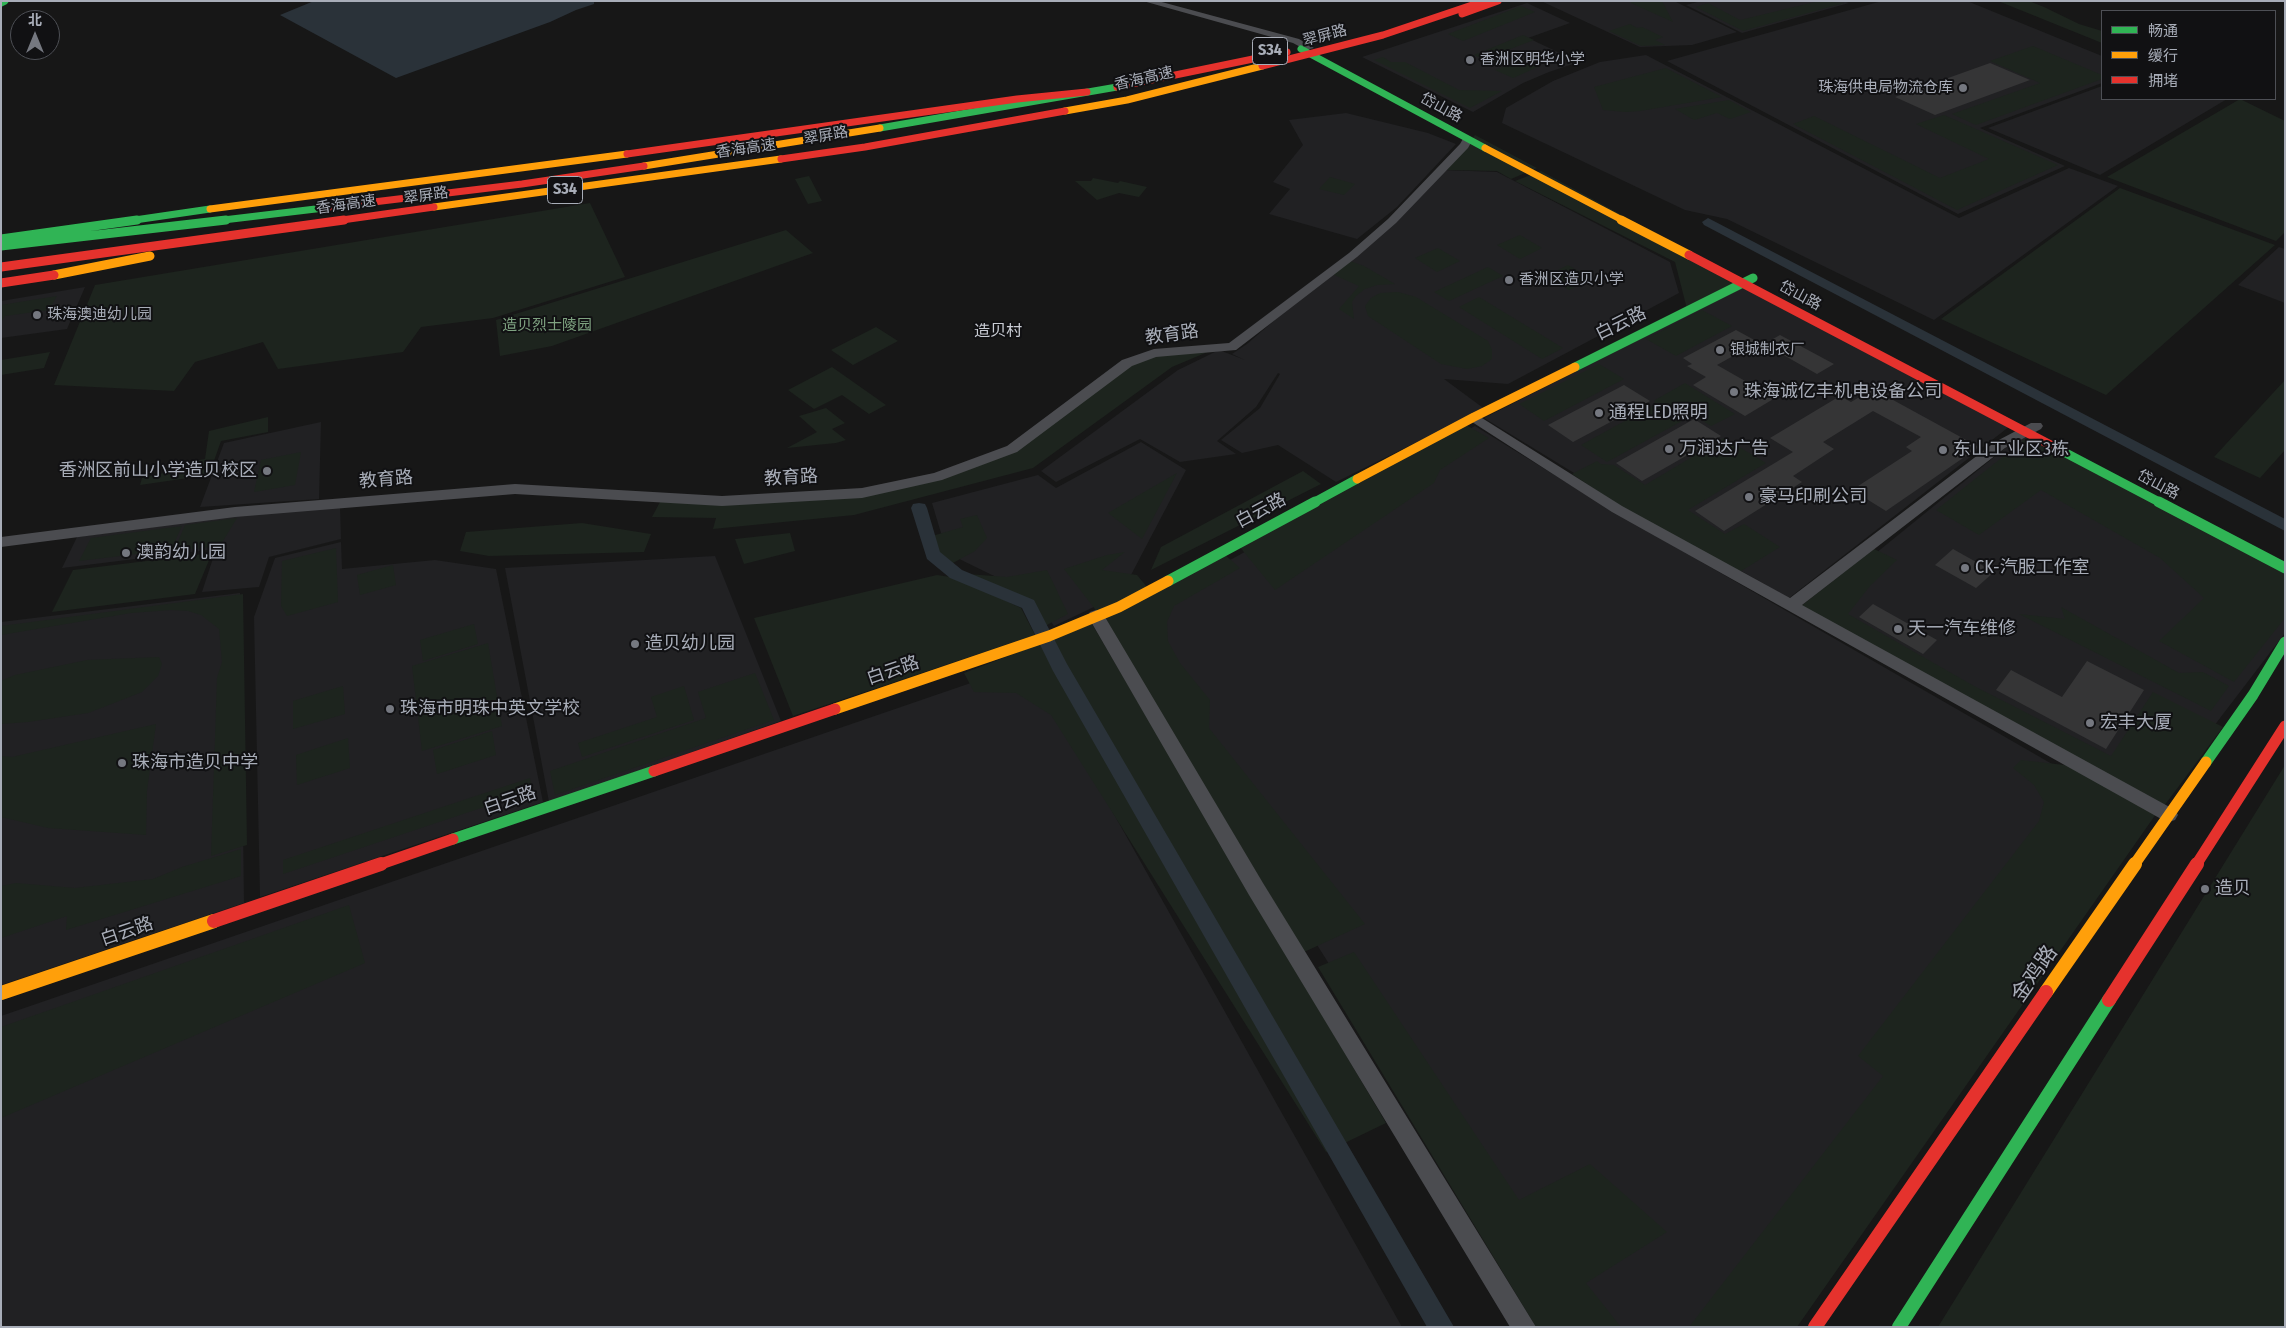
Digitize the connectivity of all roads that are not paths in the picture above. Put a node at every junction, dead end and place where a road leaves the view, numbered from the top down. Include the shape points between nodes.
1 (5, 1) edge
2 (1147, 1) edge
3 (1450, 1) edge
4 (1464, 1) edge
5 (1484, 1) edge
6 (1498, 1) edge
7 (1, 3) edge
8 (1393, 19) dead end
9 (1320, 39) dead end
10 (1350, 45) junction
11 (1312, 51) junction
12 (1282, 62) junction
13 (1349, 66) junction
14 (1335, 69) junction
15 (1087, 92) junction
16 (1127, 100) junction
17 (770, 135) junction
18 (1468, 139) junction
19 (843, 162) dead end
20 (332, 181) dead end
21 (249, 236) junction
22 (1, 239) edge
23 (1, 246) edge
24 (1, 255) edge
25 (165, 257) dead end
26 (1, 269) edge
27 (1, 278) edge
28 (1748, 280) junction
29 (1, 283) edge
30 (1474, 417) junction
31 (2030, 429) junction
32 (1, 542) edge
33 (2285, 557) edge
34 (2285, 568) edge
35 (1791, 605) junction
36 (1096, 616) junction
37 (2285, 642) edge
38 (2285, 726) edge
39 (2168, 815) junction
40 (1, 993) edge
41 (1524, 1327) edge
42 (1815, 1327) edge
43 (1899, 1327) edge

1 - 7 main road
2 - 11 street via 1296,41
3 - 8 main road
4 - 11 main road, 翠屏路
5 - 16 main road, 香海高速 / S34, bridge via 1383,35
6 - 10 main road, 翠屏路
9 - 15 main road, 香海高速 / S34
10 - 11 main road, 翠屏路
10 - 13 main road via 1345,53
11 - 12 main road, 翠屏路
11 - 13 main road, 岱山路
11 - 14 main road, 岱山路
11 - 23 main road, 翠屏路 via 778,146 522,184
12 - 14 main road
12 - 21 main road, 翠屏路 via 1010,120 782,159
13 - 28 main road, 岱山路
14 - 18 main road, 岱山路
15 - 17 main road
15 - 24 main road, 香海高速 / S34 via 1042,105 813,144
16 - 19 main road, bridge via 1058,120
16 - 26 main road, 香海高速 / S34, bridge via 865,147
17 - 20 main road via 687,138
17 - 22 main road via 357,188
18 - 28 main road, 岱山路
18 - 32 street, 教育路 via 1423,190 1359,249 1232,347 1154,353 1127,363 1012,449 937,477 862,494 722,501 514,489 236,512
21 - 26 main road, 翠屏路
21 - 29 main road
25 - 27 main road
28 - 30 main road, 白云路
28 - 31 main road, 岱山路
30 - 35 street via 1617,509
30 - 36 main road, 白云路
31 - 33 main road, 岱山路
31 - 34 main road, 岱山路
31 - 35 street via 2000,445
35 - 39 street
36 - 40 main road, 白云路 via 1049,636
36 - 41 street via 1256,888
37 - 39 main road, 金鸡路 via 2253,695
38 - 43 main road
39 - 42 main road, 金鸡路

